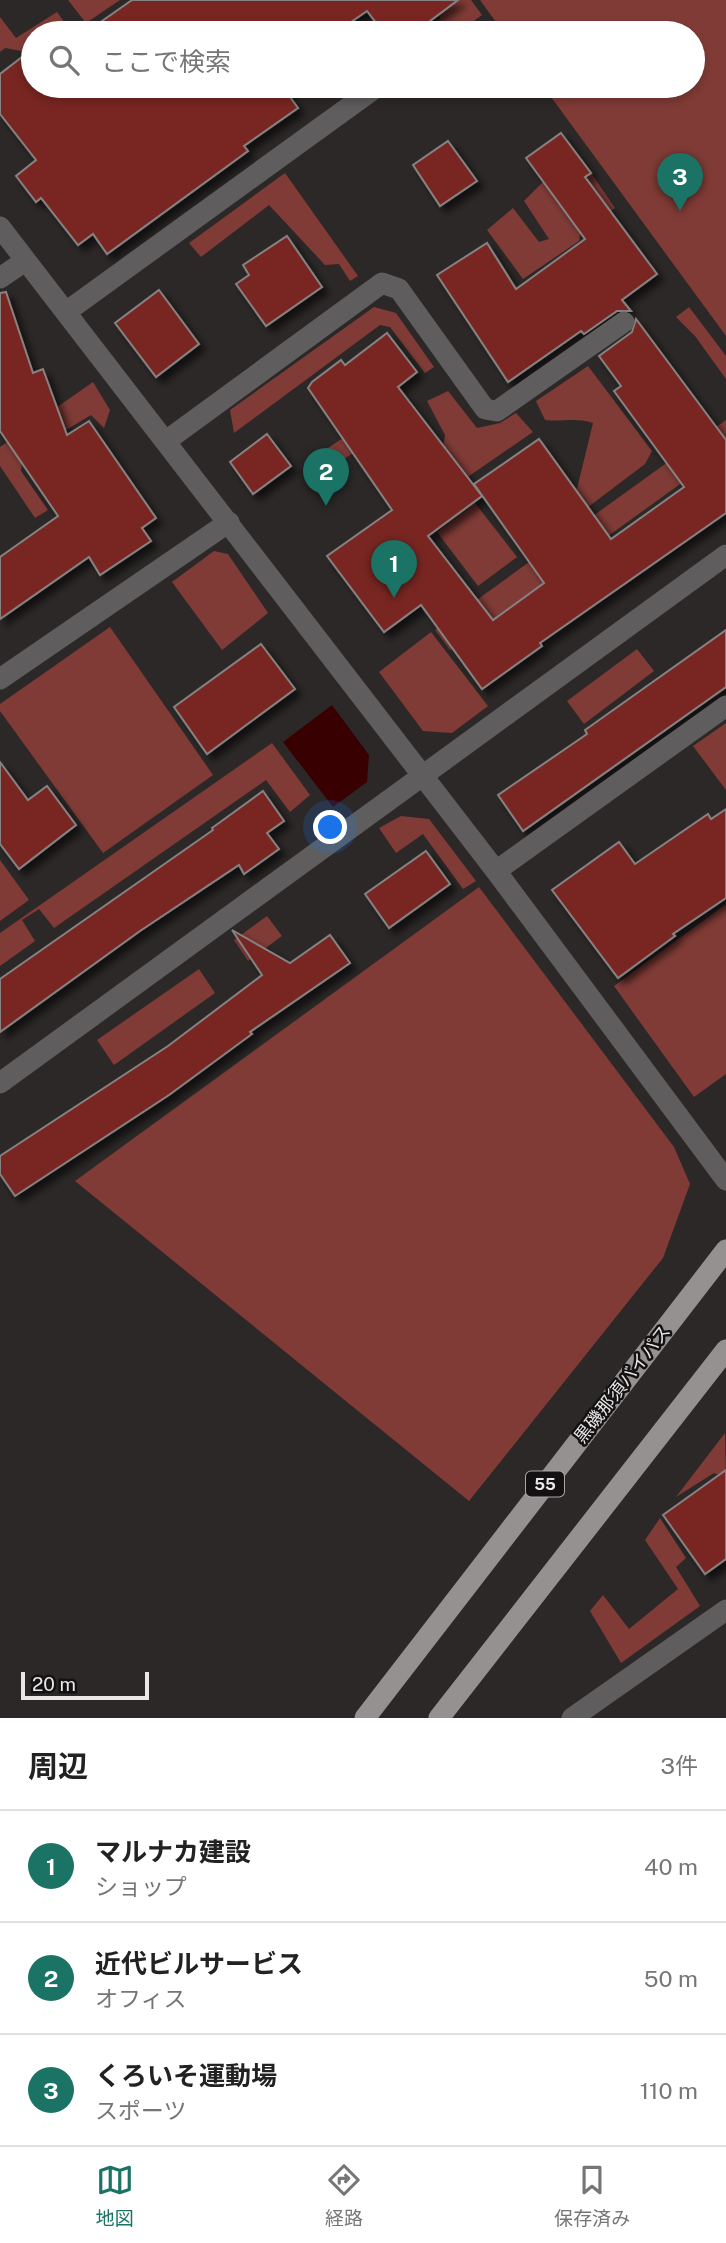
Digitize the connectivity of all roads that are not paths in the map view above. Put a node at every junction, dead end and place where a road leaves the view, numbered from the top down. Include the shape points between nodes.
1 (361, 98) edge
2 (0, 228) edge
3 (25, 261) junction
4 (0, 278) edge
5 (66, 312) junction
6 (625, 321) dead end
7 (166, 440) junction
8 (229, 522) junction
9 (726, 555) edge
10 (0, 680) edge
11 (726, 706) edge
12 (422, 775) junction
13 (496, 871) junction
14 (0, 1083) edge
15 (726, 1180) edge
16 (726, 1250) edge
17 (726, 1350) edge
18 (726, 1610) edge
19 (365, 1718) edge
20 (439, 1718) edge
21 (572, 1718) edge

1 - 5 street
2 - 3 street
3 - 4 street
3 - 5 street
5 - 7 street
6 - 7 street via 497,411 485,409 399,289 383,283
7 - 8 street
8 - 10 street
8 - 12 street
9 - 12 street
11 - 13 street
12 - 13 street
12 - 14 street
13 - 15 street
16 - 19 main road, 黒磯那須バイパス / 55
17 - 20 main road
18 - 21 street

